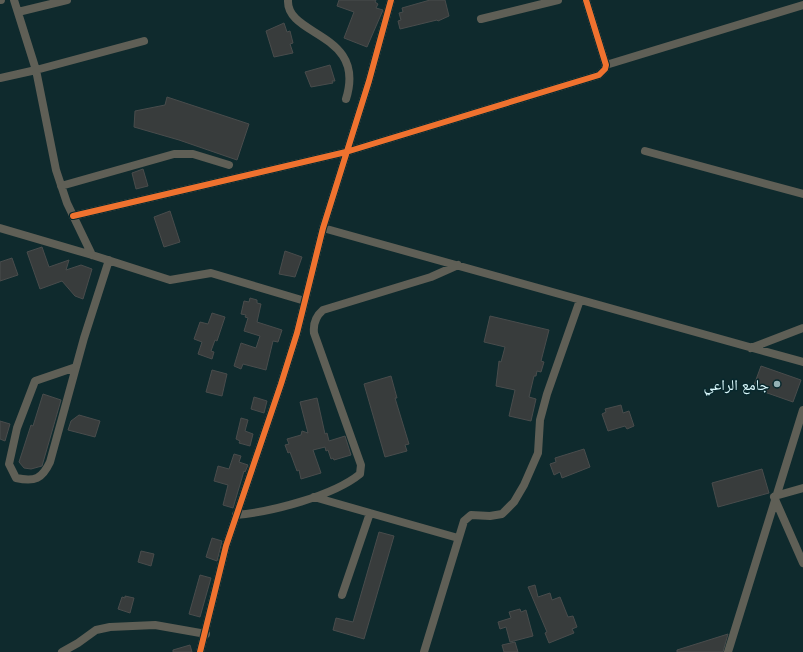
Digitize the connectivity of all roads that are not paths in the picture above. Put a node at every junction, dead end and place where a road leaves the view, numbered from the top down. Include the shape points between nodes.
1 (14, 0) edge
2 (67, 0) edge
3 (288, 0) edge
4 (391, 0) edge
5 (558, 0) edge
6 (586, 0) edge
7 (803, 5) edge
8 (18, 12) junction
9 (481, 18) dead end
10 (144, 41) dead end
11 (606, 65) junction
12 (36, 70) junction
13 (0, 78) edge
14 (346, 99) dead end
15 (645, 151) dead end
16 (346, 152) junction
17 (229, 165) dead end
18 (61, 186) junction
19 (803, 194) edge
20 (73, 216) junction
21 (0, 228) edge
22 (323, 228) junction
23 (92, 255) junction
24 (109, 260) junction
25 (458, 265) junction
26 (580, 300) junction
27 (304, 301) junction
28 (803, 328) edge
29 (751, 348) junction
30 (803, 362) edge
31 (76, 367) junction
32 (803, 410) edge
33 (803, 488) edge
34 (314, 496) junction
35 (775, 497) junction
36 (370, 513) junction
37 (236, 516) junction
38 (458, 538) junction
39 (803, 563) edge
40 (342, 595) dead end
41 (206, 634) junction
42 (62, 652) edge
43 (200, 652) edge
44 (424, 652) edge
45 (728, 652) edge

1 - 8 street
2 - 8 street
3 - 14 street via 291,12 342,53 348,62 351,75
4 - 16 street
5 - 9 street
6 - 11 street
7 - 11 street
8 - 12 street
10 - 12 street
11 - 16 street via 600,75
12 - 13 street
12 - 18 street via 52,157
15 - 19 street
16 - 20 street
16 - 22 street
17 - 18 street via 193,154 174,154
18 - 20 street
20 - 23 street
21 - 23 street
22 - 25 street
22 - 27 street
23 - 24 street
24 - 27 street via 170,280 211,273
24 - 31 street
25 - 26 street
25 - 34 street via 431,277 323,310 317,316 314,333 361,470 360,474 350,481
26 - 29 street
26 - 38 street via 547,394 540,420 538,453 524,485 514,502 502,514 471,515 467,518 462,524
27 - 37 street via 282,384
28 - 29 street
29 - 30 street
31 - 31 street via 50,462 44,473 36,479 28,481 16,478 9,464 17,428 31,389 36,380
32 - 35 street
33 - 35 street
34 - 36 street
34 - 37 street via 279,508
35 - 39 street
35 - 45 street
36 - 38 street
36 - 40 street
37 - 41 street via 226,546
38 - 44 street
41 - 42 street via 155,625 110,627 96,630
41 - 43 street

